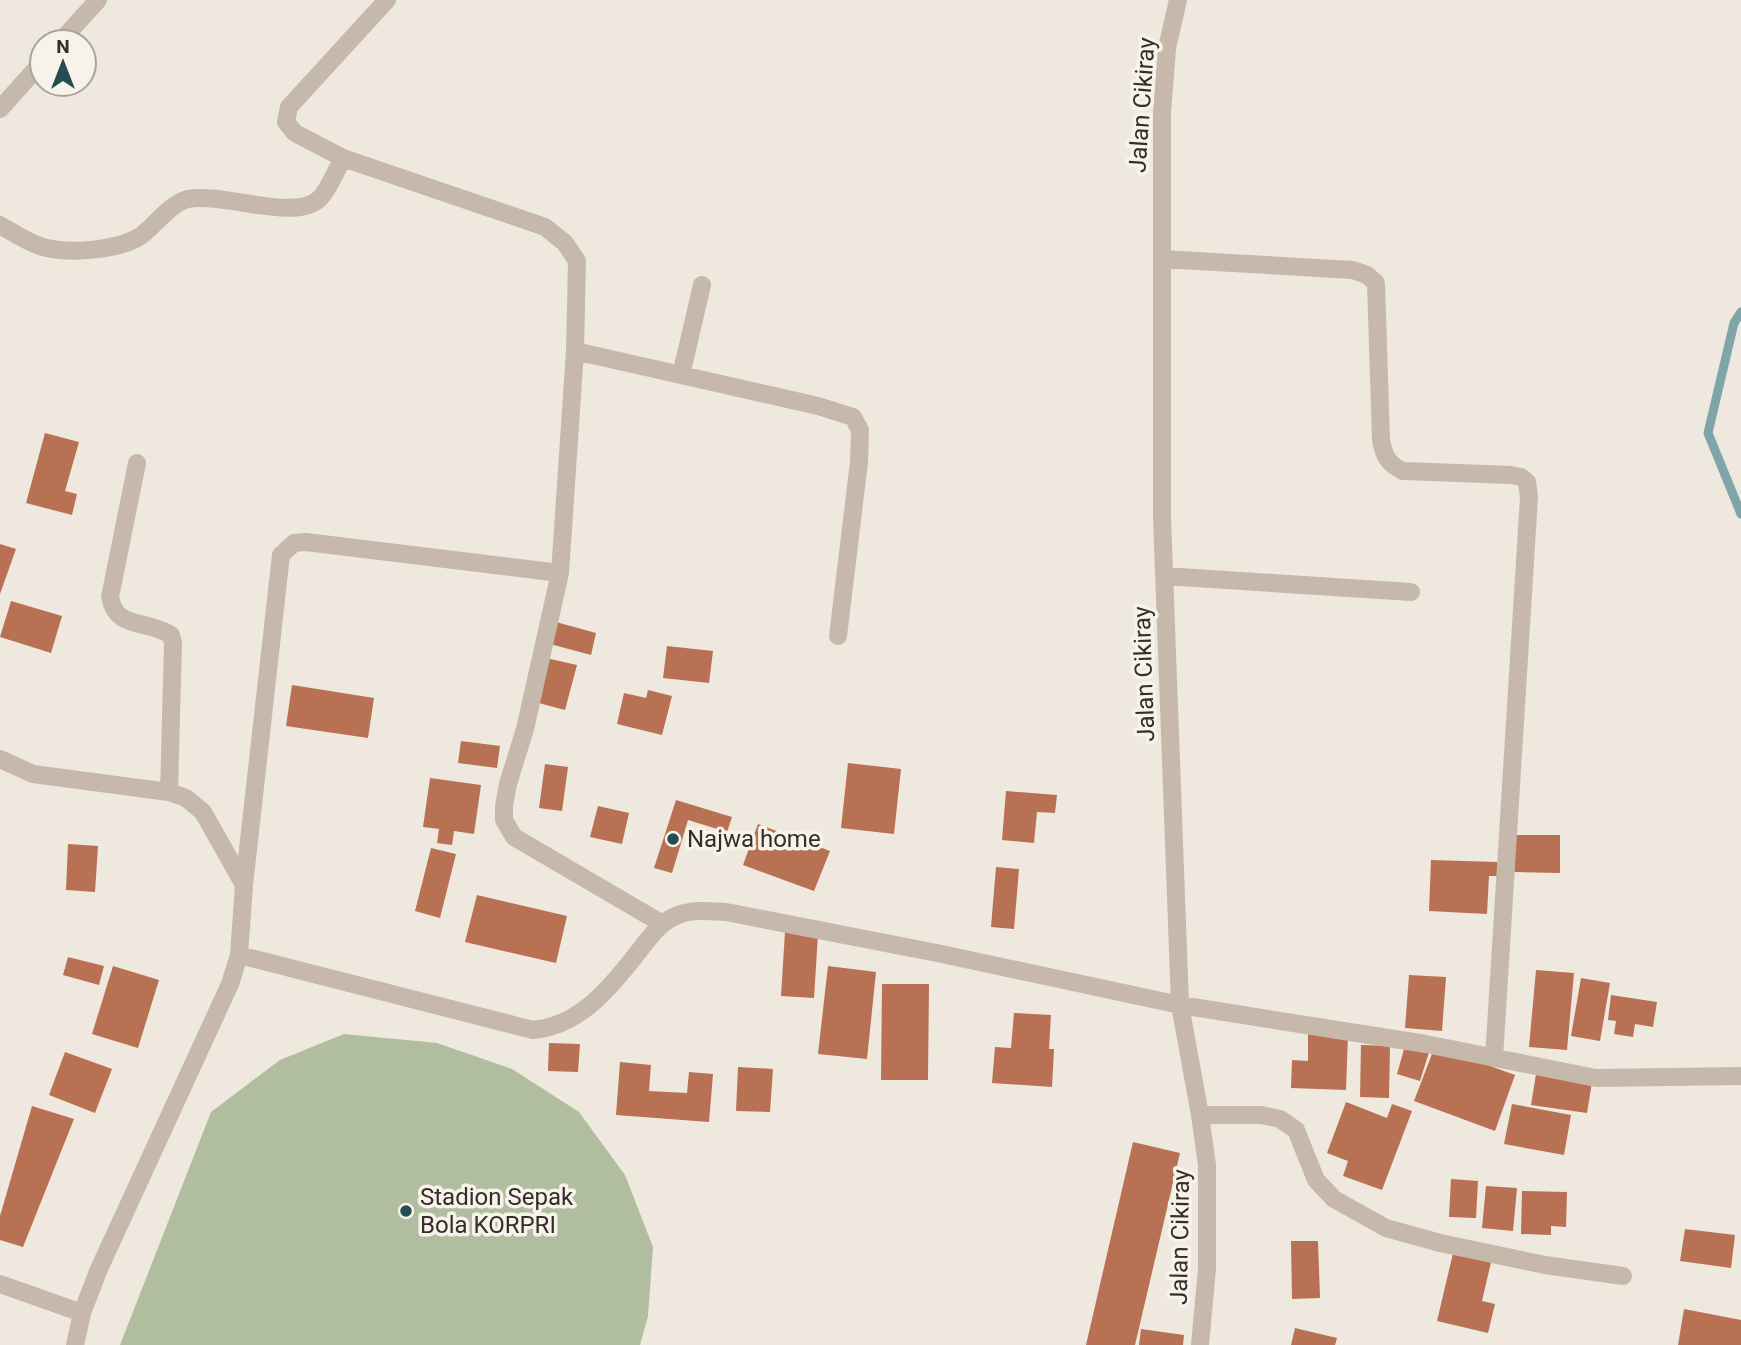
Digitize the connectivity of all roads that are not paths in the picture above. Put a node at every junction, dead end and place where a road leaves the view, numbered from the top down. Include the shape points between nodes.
1 (97, 0) edge
2 (387, 0) edge
3 (1178, 0) edge
4 (72, 28) edge
5 (28, 78) edge
6 (0, 110) edge
7 (343, 158) junction
8 (0, 225) edge
9 (1162, 259) junction
10 (702, 285) dead end
11 (575, 351) junction
12 (681, 375) junction
13 (137, 463) dead end
14 (560, 573) junction
15 (1164, 576) junction
16 (1411, 592) dead end
17 (838, 636) dead end
18 (0, 759) edge
19 (169, 792) junction
20 (244, 886) junction
21 (661, 923) junction
22 (239, 956) junction
23 (1180, 1005) junction
24 (1494, 1058) junction
25 (1741, 1076) edge
26 (1200, 1115) junction
27 (1623, 1276) dead end
28 (0, 1284) edge
29 (82, 1313) junction
30 (75, 1345) edge
31 (1200, 1345) edge

1 - 4 street
2 - 7 street via 289,107 286,122 295,133
3 - 9 street, Jalan Cikiray via 1163,84
5 - 6 street
7 - 8 street via 320,199 311,204 295,209 187,199 140,236 109,248 45,247
7 - 11 street via 557,234 577,261
9 - 15 street, Jalan Cikiray
9 - 24 street via 1353,270 1367,275 1376,283 1381,440 1390,465 1403,471 1511,475 1527,482
10 - 12 street
11 - 12 street
11 - 14 street
12 - 17 street via 847,413 858,423 859,462
13 - 19 street via 110,597 121,618 171,635
14 - 20 street via 306,542 286,548 281,555
14 - 21 street via 526,729 508,784 504,820 514,837
15 - 16 street
15 - 23 street, Jalan Cikiray
18 - 19 street via 33,774
19 - 20 street via 186,798 203,813
20 - 22 street
21 - 22 street via 617,979 579,1015 563,1024 533,1030
21 - 23 street via 681,913 726,912
22 - 29 street
23 - 24 street
23 - 26 street, Jalan Cikiray
24 - 25 street via 1596,1078
26 - 27 street via 1280,1119 1296,1130 1316,1180 1334,1199 1386,1228 1545,1265
26 - 31 street, Jalan Cikiray via 1207,1165 1207,1268
28 - 29 street
29 - 30 street

